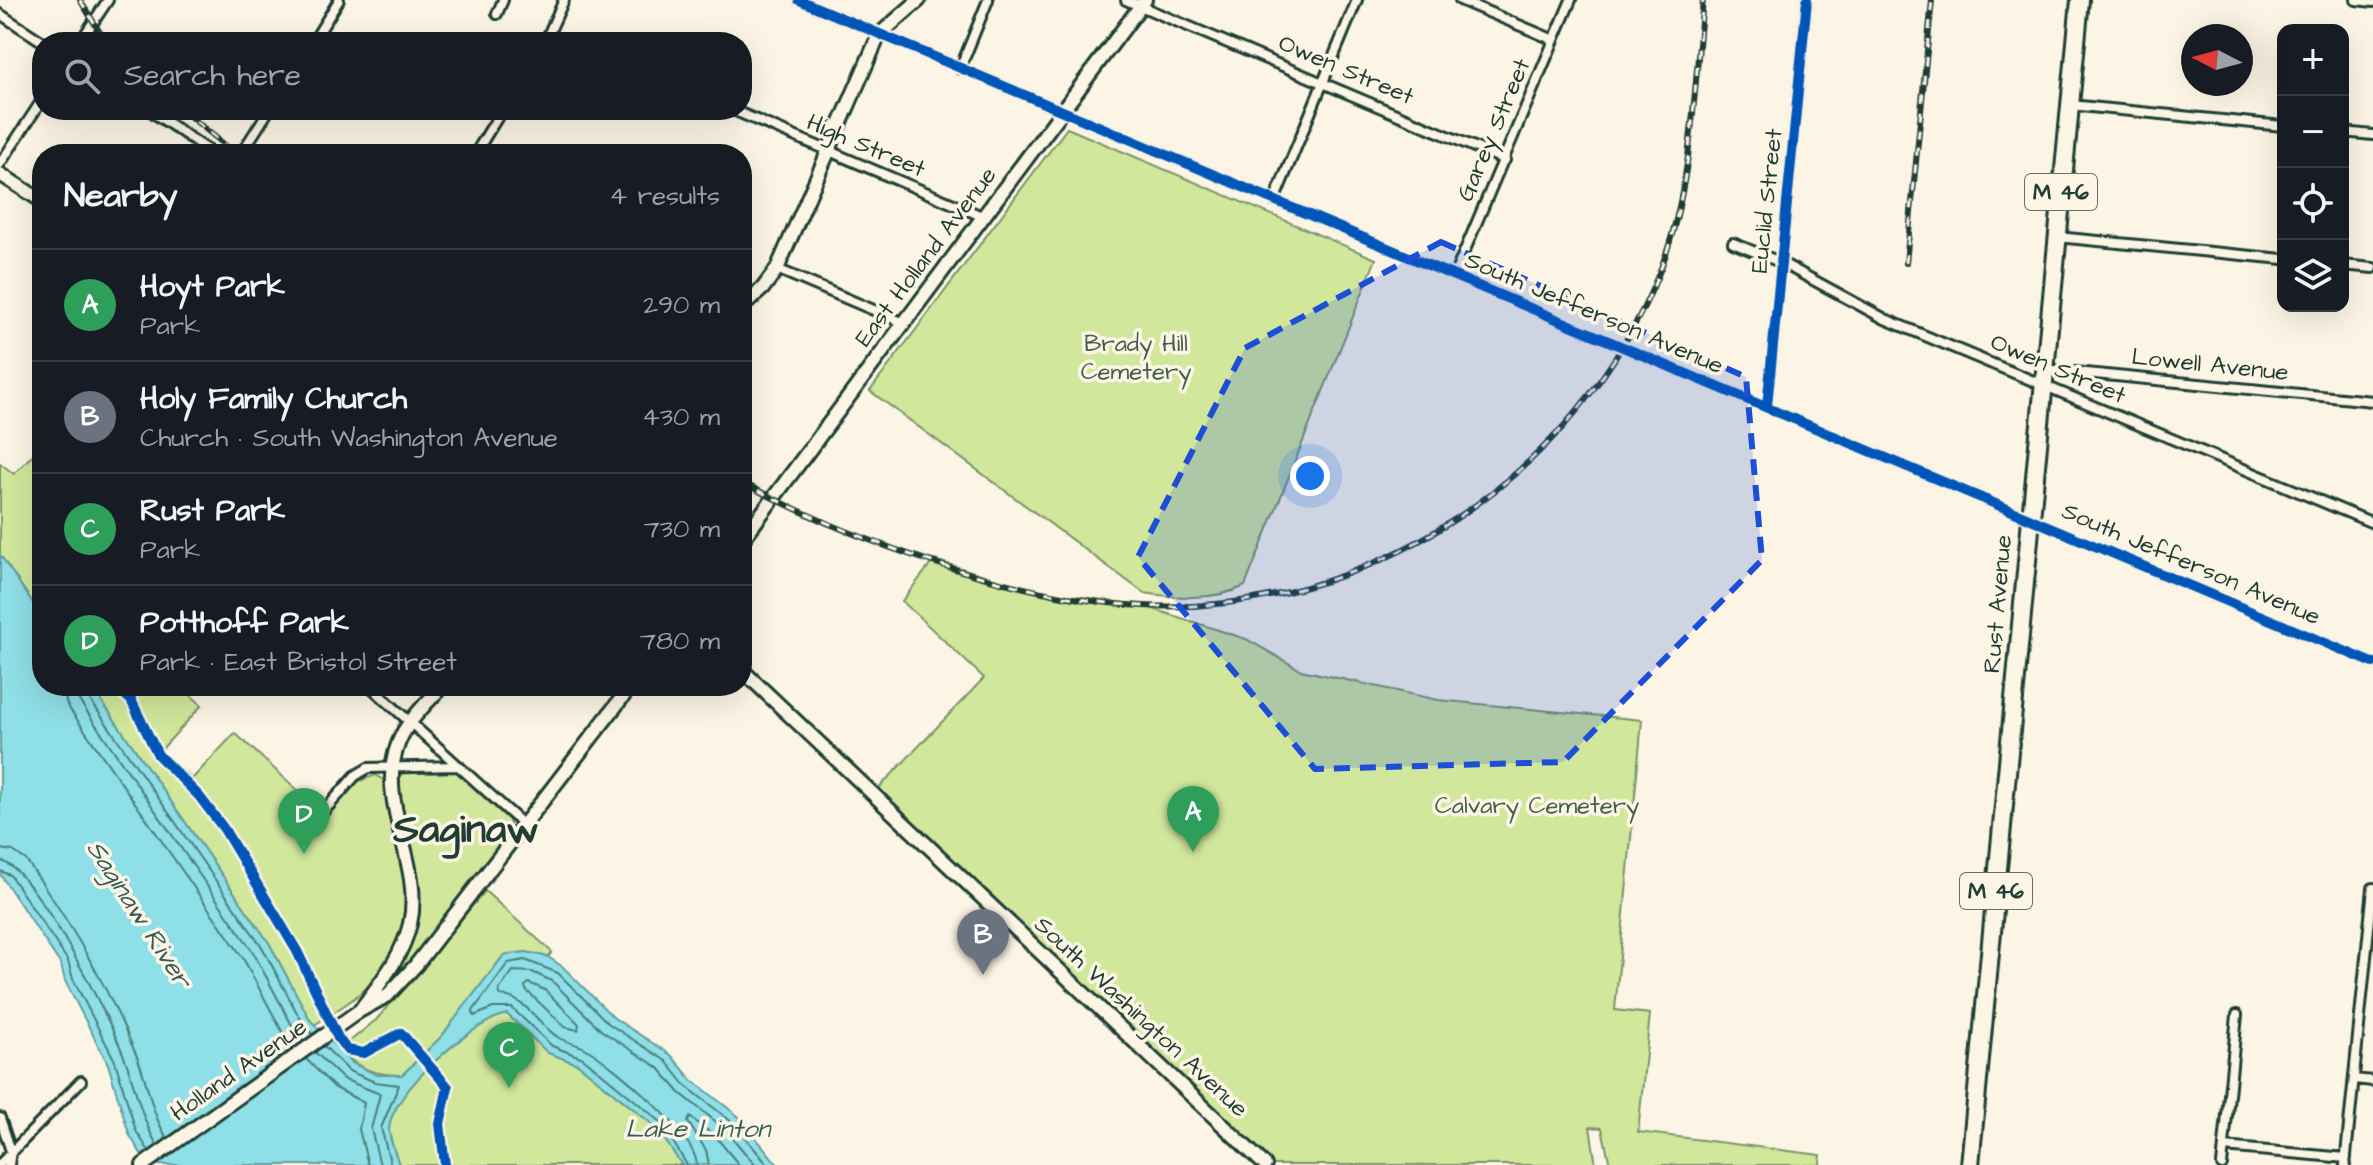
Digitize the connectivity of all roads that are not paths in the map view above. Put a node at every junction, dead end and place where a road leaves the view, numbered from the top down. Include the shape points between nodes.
1 (108, 0) edge
2 (339, 0) edge
3 (503, 0) edge
4 (564, 0) edge
5 (799, 0) edge
6 (919, 0) edge
7 (988, 0) edge
8 (1126, 0) edge
9 (1357, 0) edge
10 (1460, 0) edge
11 (1571, 0) edge
12 (1807, 0) edge
13 (2080, 0) edge
14 (2356, 0) edge
15 (2373, 2) edge
16 (1142, 3) edge
17 (0, 14) edge
18 (497, 14) dead end
19 (87, 32) edge
20 (319, 32) edge
21 (550, 32) edge
22 (32, 35) edge
23 (879, 35) junction
24 (1554, 40) junction
25 (960, 69) junction
26 (1323, 81) junction
27 (2069, 105) junction
28 (1062, 111) junction
29 (32, 115) edge
30 (752, 118) edge
31 (164, 120) edge
32 (263, 120) edge
33 (496, 120) edge
34 (2277, 125) edge
35 (2349, 133) edge
36 (2373, 135) edge
37 (199, 144) edge
38 (247, 144) edge
39 (481, 144) edge
40 (828, 151) junction
41 (1505, 160) junction
42 (0, 164) edge
43 (0, 174) edge
44 (32, 195) edge
45 (1274, 201) junction
46 (984, 217) junction
47 (2056, 237) junction
48 (1733, 243) dead end
49 (2277, 258) edge
50 (1782, 263) junction
51 (2349, 266) edge
52 (2373, 268) edge
53 (777, 269) junction
54 (1454, 276) junction
55 (752, 298) edge
56 (904, 323) junction
57 (2042, 376) junction
58 (2373, 401) edge
59 (1767, 406) junction
60 (2030, 518) junction
61 (2373, 523) edge
62 (752, 527) edge
63 (2373, 663) edge
64 (752, 679) edge
65 (382, 696) edge
66 (433, 696) edge
67 (624, 696) edge
68 (411, 721) junction
69 (392, 766) junction
70 (460, 766) junction
71 (324, 811) dead end
72 (526, 827) junction
73 (2373, 888) edge
74 (2370, 944) edge
75 (359, 1011) junction
76 (2237, 1015) dead end
77 (2354, 1079) junction
78 (81, 1081) dead end
79 (2373, 1081) edge
80 (0, 1118) edge
81 (2224, 1147) junction
82 (11, 1151) junction
83 (2346, 1161) edge
84 (0, 1164) edge
85 (9, 1165) edge
86 (16, 1165) edge
87 (143, 1165) edge
88 (1265, 1165) edge
89 (1970, 1165) edge
90 (2222, 1165) edge

1 - 19 street
2 - 20 street
3 - 18 street
4 - 21 street
5 - 23 street, South Jefferson Avenue
6 - 23 main road
7 - 25 street
8 - 16 street, Owen Street
9 - 26 street
10 - 24 street
11 - 24 street, Garey Street
12 - 50 street, Euclid Street
13 - 27 highway, Rust Avenue / M 46
14 - 15 street
16 - 26 street, Owen Street
16 - 28 main road, East Holland Avenue
17 - 22 street
23 - 25 street, South Jefferson Avenue
23 - 40 main road
24 - 41 street, Garey Street
25 - 28 street, South Jefferson Avenue
26 - 41 street, Owen Street
26 - 45 street
27 - 34 street
27 - 47 highway, Rust Avenue / M 46
28 - 45 street, South Jefferson Avenue
28 - 46 main road, East Holland Avenue
29 - 42 street
30 - 40 street, High Street
31 - 37 street
32 - 38 street
33 - 39 street
35 - 36 street
40 - 46 street, High Street
40 - 53 main road
41 - 54 street, Garey Street
43 - 44 main road
45 - 54 street, South Jefferson Avenue
46 - 56 main road, East Holland Avenue
47 - 49 street
47 - 57 highway, Rust Avenue / M 46
48 - 50 street, Owen Street
50 - 57 street, Owen Street via 1863,309
50 - 59 street, Euclid Street
51 - 52 street
53 - 55 main road
53 - 56 street
54 - 59 street, South Jefferson Avenue
56 - 62 main road, East Holland Avenue
57 - 58 street, Lowell Avenue
57 - 60 highway, Rust Avenue / M 46
57 - 61 street, Owen Street
59 - 60 street, South Jefferson Avenue
60 - 63 street, South Jefferson Avenue
60 - 89 highway, Rust Avenue / M 46
64 - 88 main road, South Washington Avenue
65 - 68 street
66 - 68 main road
67 - 72 main road
68 - 69 main road
68 - 70 street
69 - 70 street
69 - 71 street via 364,770
69 - 75 main road via 392,797 410,870 411,922 403,947
70 - 72 street
72 - 75 main road via 416,965 388,995
73 - 74 street
74 - 77 street
75 - 87 main road, Holland Avenue
76 - 81 street
77 - 79 street
77 - 83 street
78 - 82 street
80 - 82 street
81 - 83 street
81 - 90 street
82 - 84 street
82 - 85 street
82 - 86 street

